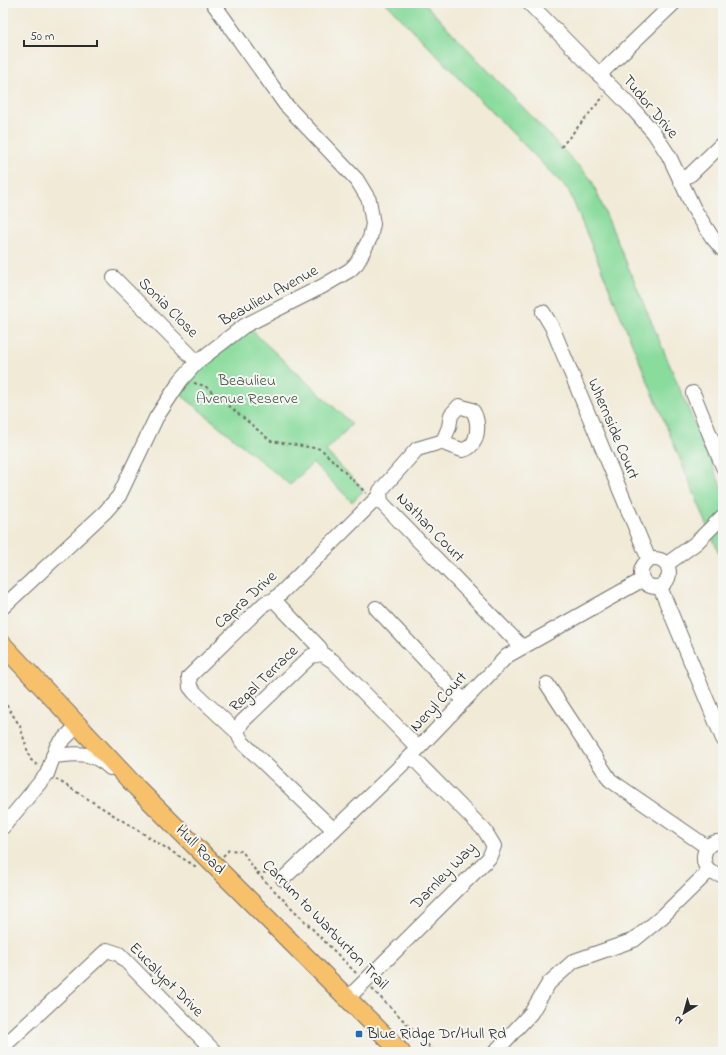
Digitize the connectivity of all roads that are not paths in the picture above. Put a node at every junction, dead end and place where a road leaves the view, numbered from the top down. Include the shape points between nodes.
1 (213, 3) edge
2 (529, 3) edge
3 (674, 3) edge
4 (599, 75) junction
5 (723, 143) edge
6 (680, 180) junction
7 (723, 250) edge
8 (114, 278) dead end
9 (543, 312) dead end
10 (197, 362) junction
11 (693, 393) dead end
12 (444, 441) dead end
13 (723, 467) edge
14 (379, 496) junction
15 (723, 516) edge
16 (649, 560) junction
17 (667, 564) junction
18 (642, 580) junction
19 (660, 587) junction
20 (274, 600) junction
21 (3, 607) edge
22 (376, 608) dead end
23 (3, 644) edge
24 (522, 647) junction
25 (322, 654) junction
26 (547, 684) dead end
27 (463, 700) junction
28 (79, 724) junction
29 (237, 732) junction
30 (723, 739) edge
31 (414, 752) junction
32 (53, 756) junction
33 (136, 787) junction
34 (3, 827) edge
35 (334, 830) junction
36 (723, 842) edge
37 (707, 847) junction
38 (709, 871) junction
39 (723, 874) edge
40 (283, 879) road end
41 (348, 998) junction
42 (5, 1049) edge
43 (214, 1052) edge
44 (401, 1052) edge
45 (495, 1052) edge

1 - 10 street, Beaulieu Avenue via 285,104 358,180 369,200 373,224 364,252 350,270 324,286 244,326
2 - 4 street, Tudor Drive
3 - 4 street
4 - 6 street, Tudor Drive via 654,133
5 - 6 street via 691,174
6 - 7 street, Tudor Drive via 694,209
8 - 10 street, Sonia Close
9 - 16 street, Whernside Court via 552,327
10 - 21 street, Beaulieu Avenue via 181,380 156,418 119,496
11 - 13 street
12 - 14 street, Nathan Court via 417,450 383,486
14 - 20 street, Capra Drive
14 - 24 street, Nathan Court via 387,509
15 - 17 street via 696,543
16 - 17 street via 655,559
16 - 18 street via 642,569
17 - 19 street via 670,570 669,578
18 - 19 street via 653,588
18 - 24 street, Neryl Court
19 - 30 street
20 - 25 street via 320,648
20 - 29 street, Capra Drive via 265,603 189,678 194,692
22 - 27 street
23 - 28 main road, Hull Road
24 - 27 street, Neryl Court via 507,656
25 - 29 street, Regal Terrace via 311,656 242,722
25 - 31 street, Regal Terrace via 333,661
26 - 37 street via 610,780
27 - 31 street, Neryl Court
28 - 32 street via 57,746
28 - 33 main road, Hull Road
29 - 35 street, Regal Terrace via 242,742
31 - 35 street, Neryl Court
31 - 41 street, Darnley Way via 485,831 494,846 489,858
32 - 33 street via 77,754 97,757 122,780
32 - 34 street via 46,774
33 - 41 main road, Hull Road
35 - 40 street, Neryl Court
36 - 37 street via 715,842
37 - 38 street via 703,862
38 - 39 street
38 - 45 street via 662,917 634,940 574,961 549,984 531,1013
41 - 44 main road, Hull Road
42 - 43 street, Eucalypt Drive via 107,950 119,954

